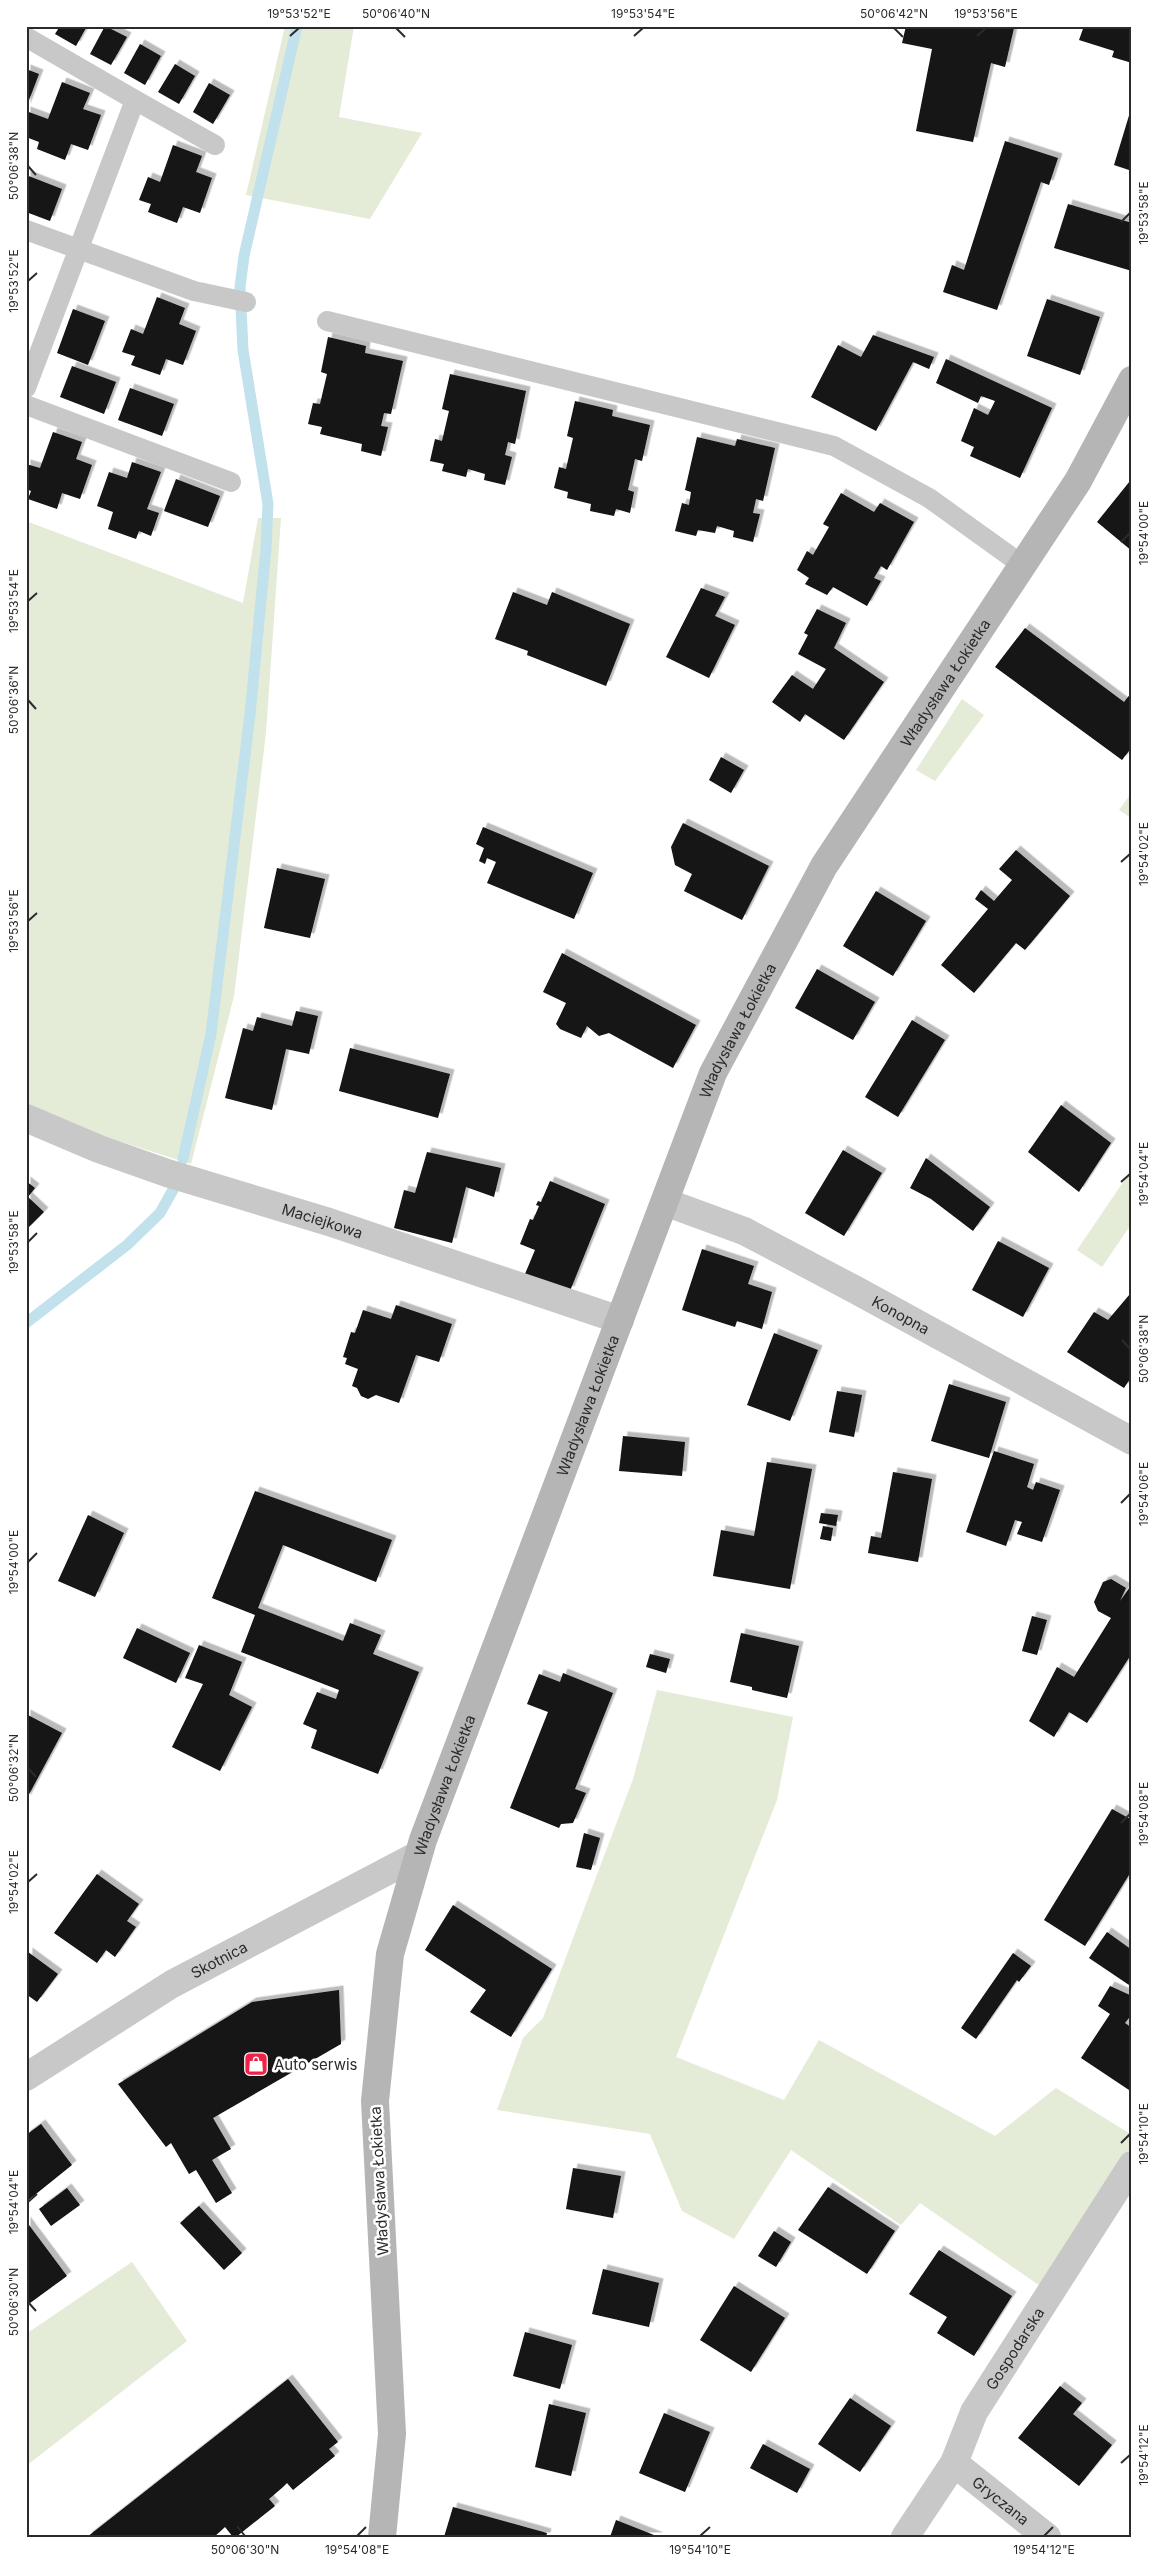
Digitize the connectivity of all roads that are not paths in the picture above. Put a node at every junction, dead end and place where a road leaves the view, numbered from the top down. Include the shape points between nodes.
1 (26, 37) edge
2 (136, 100) junction
3 (215, 145) dead end
4 (26, 230) edge
5 (77, 250) junction
6 (246, 302) dead end
7 (327, 321) dead end
8 (1132, 380) edge
9 (26, 388) edge
10 (26, 405) edge
11 (231, 482) dead end
12 (1021, 564) junction
13 (26, 1118) edge
14 (664, 1202) junction
15 (620, 1320) junction
16 (1132, 1441) edge
17 (418, 1855) junction
18 (26, 2077) edge
19 (1132, 2165) edge
20 (954, 2463) junction
21 (382, 2537) edge
22 (905, 2537) edge
23 (1047, 2537) edge

1 - 2 lane
2 - 3 lane
2 - 5 lane
4 - 5 lane
5 - 6 lane via 194,291
5 - 9 lane
7 - 12 lane via 834,446 929,498
8 - 12 street, Władysława Łokietka via 1078,481
10 - 11 lane
12 - 14 street, Władysława Łokietka via 824,866 713,1073
13 - 15 street, Maciejkowa via 99,1149
14 - 15 street, Władysława Łokietka
14 - 16 street, Konopna via 744,1231
15 - 17 street, Władysława Łokietka
17 - 18 street, Skotnica via 172,1984
17 - 21 street, Władysława Łokietka via 390,1954 375,2101 392,2434
19 - 20 street, Gospodarska via 974,2412
20 - 22 street, Gospodarska
20 - 23 street, Gryczana

